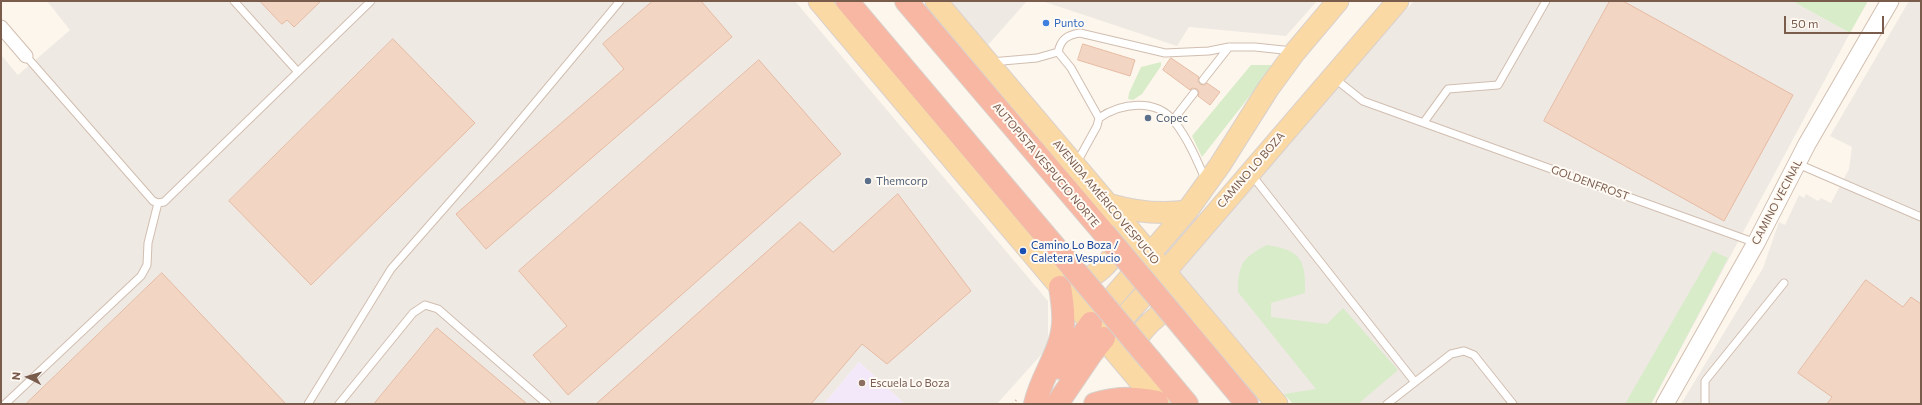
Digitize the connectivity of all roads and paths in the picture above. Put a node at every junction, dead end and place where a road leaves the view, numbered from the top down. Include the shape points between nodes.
1 (234, 1) edge
2 (371, 1) edge
3 (620, 1) edge
4 (819, 1) edge
5 (848, 1) edge
6 (906, 1) edge
7 (936, 1) edge
8 (1398, 1) edge
9 (1546, 1) edge
10 (1890, 1) edge
11 (1335, 2) edge
12 (1, 27) edge
13 (1229, 48) junction
14 (1058, 52) junction
15 (1295, 52) junction
16 (26, 56) joint
17 (988, 63) junction
18 (298, 72) junction
19 (1332, 76) junction
20 (1203, 80) dead end
21 (1194, 93) dead end
22 (1099, 118) junction
23 (1173, 120) junction
24 (1424, 122) junction
25 (1798, 164) junction
26 (1075, 166) junction
27 (1250, 172) junction
28 (1207, 184) junction
29 (158, 203) junction
30 (1108, 204) junction
31 (1187, 210) junction
32 (1920, 213) edge
33 (1125, 225) junction
34 (1756, 243) junction
35 (1150, 254) junction
36 (1165, 272) junction
37 (1784, 283) dead end
38 (1060, 286) junction
39 (1189, 300) junction
40 (1098, 331) junction
41 (1125, 364) junction
42 (1414, 381) junction
43 (1158, 403) edge
44 (5, 404) edge
45 (308, 404) edge
46 (339, 404) edge
47 (547, 404) edge
48 (1036, 404) edge
49 (1057, 404) edge
50 (1095, 404) edge
51 (1187, 404) edge
52 (1247, 404) edge
53 (1277, 404) edge
54 (1388, 404) edge
55 (1512, 404) edge
56 (1665, 404) edge
57 (1705, 404) edge

1 - 18 lane
2 - 18 lane
3 - 45 lane via 498,147 391,269
4 - 38 main road
5 - 51 highway, bridge
6 - 52 highway, AUTOPISTA VESPUCIO NORTE, bridge
7 - 17 main road, AVENIDA AMÉRICO VESPUCIO
8 - 19 main road, CAMINO LO BOZA
9 - 24 lane via 1498,85 1448,89
10 - 25 street, CAMINO VECINAL
11 - 15 main road
12 - 16 street
13 - 14 lane via 1209,52 1165,53 1080,33 1064,38
13 - 15 lane via 1255,47
13 - 20 lane
14 - 17 lane via 1037,58
14 - 22 lane via 1072,68
15 - 28 main road
16 - 29 lane via 152,201
17 - 26 main road, AVENIDA AMÉRICO VESPUCIO
18 - 29 lane via 169,199
19 - 24 lane, GOLDENFROST via 1363,101
19 - 27 main road, CAMINO LO BOZA
21 - 23 lane
22 - 23 lane via 1118,107 1139,105 1158,110
22 - 26 lane
23 - 28 lane via 1185,137
24 - 34 lane, GOLDENFROST
25 - 32 lane
25 - 34 street, CAMINO VECINAL
26 - 30 main road, AVENIDA AMÉRICO VESPUCIO
27 - 36 main road, CAMINO LO BOZA
27 - 42 lane
28 - 31 main road
29 - 44 lane via 148,243 147,265 141,276
30 - 31 main road via 1149,213
30 - 33 main road, AVENIDA AMÉRICO VESPUCIO
31 - 35 main road
33 - 35 main road, AVENIDA AMÉRICO VESPUCIO
33 - 38 main road via 1118,247 1109,261 1086,280
34 - 56 street, CAMINO VECINAL
35 - 36 main road, AVENIDA AMÉRICO VESPUCIO
35 - 40 main road
36 - 39 main road, AVENIDA AMÉRICO VESPUCIO
36 - 40 main road, CAMINO LO BOZA
37 - 57 lane via 1705,381
38 - 40 main road
38 - 48 highway via 1063,324 1061,338 1042,382
39 - 41 main road via 1168,309 1149,324 1135,342
39 - 53 main road, AVENIDA AMÉRICO VESPUCIO
40 - 41 main road
40 - 48 highway via 1073,347
40 - 49 highway via 1091,354
41 - 43 main road
42 - 54 lane
42 - 55 lane via 1451,354 1464,351 1474,355
43 - 50 highway via 1128,397
46 - 47 lane via 413,313 425,305 438,309

